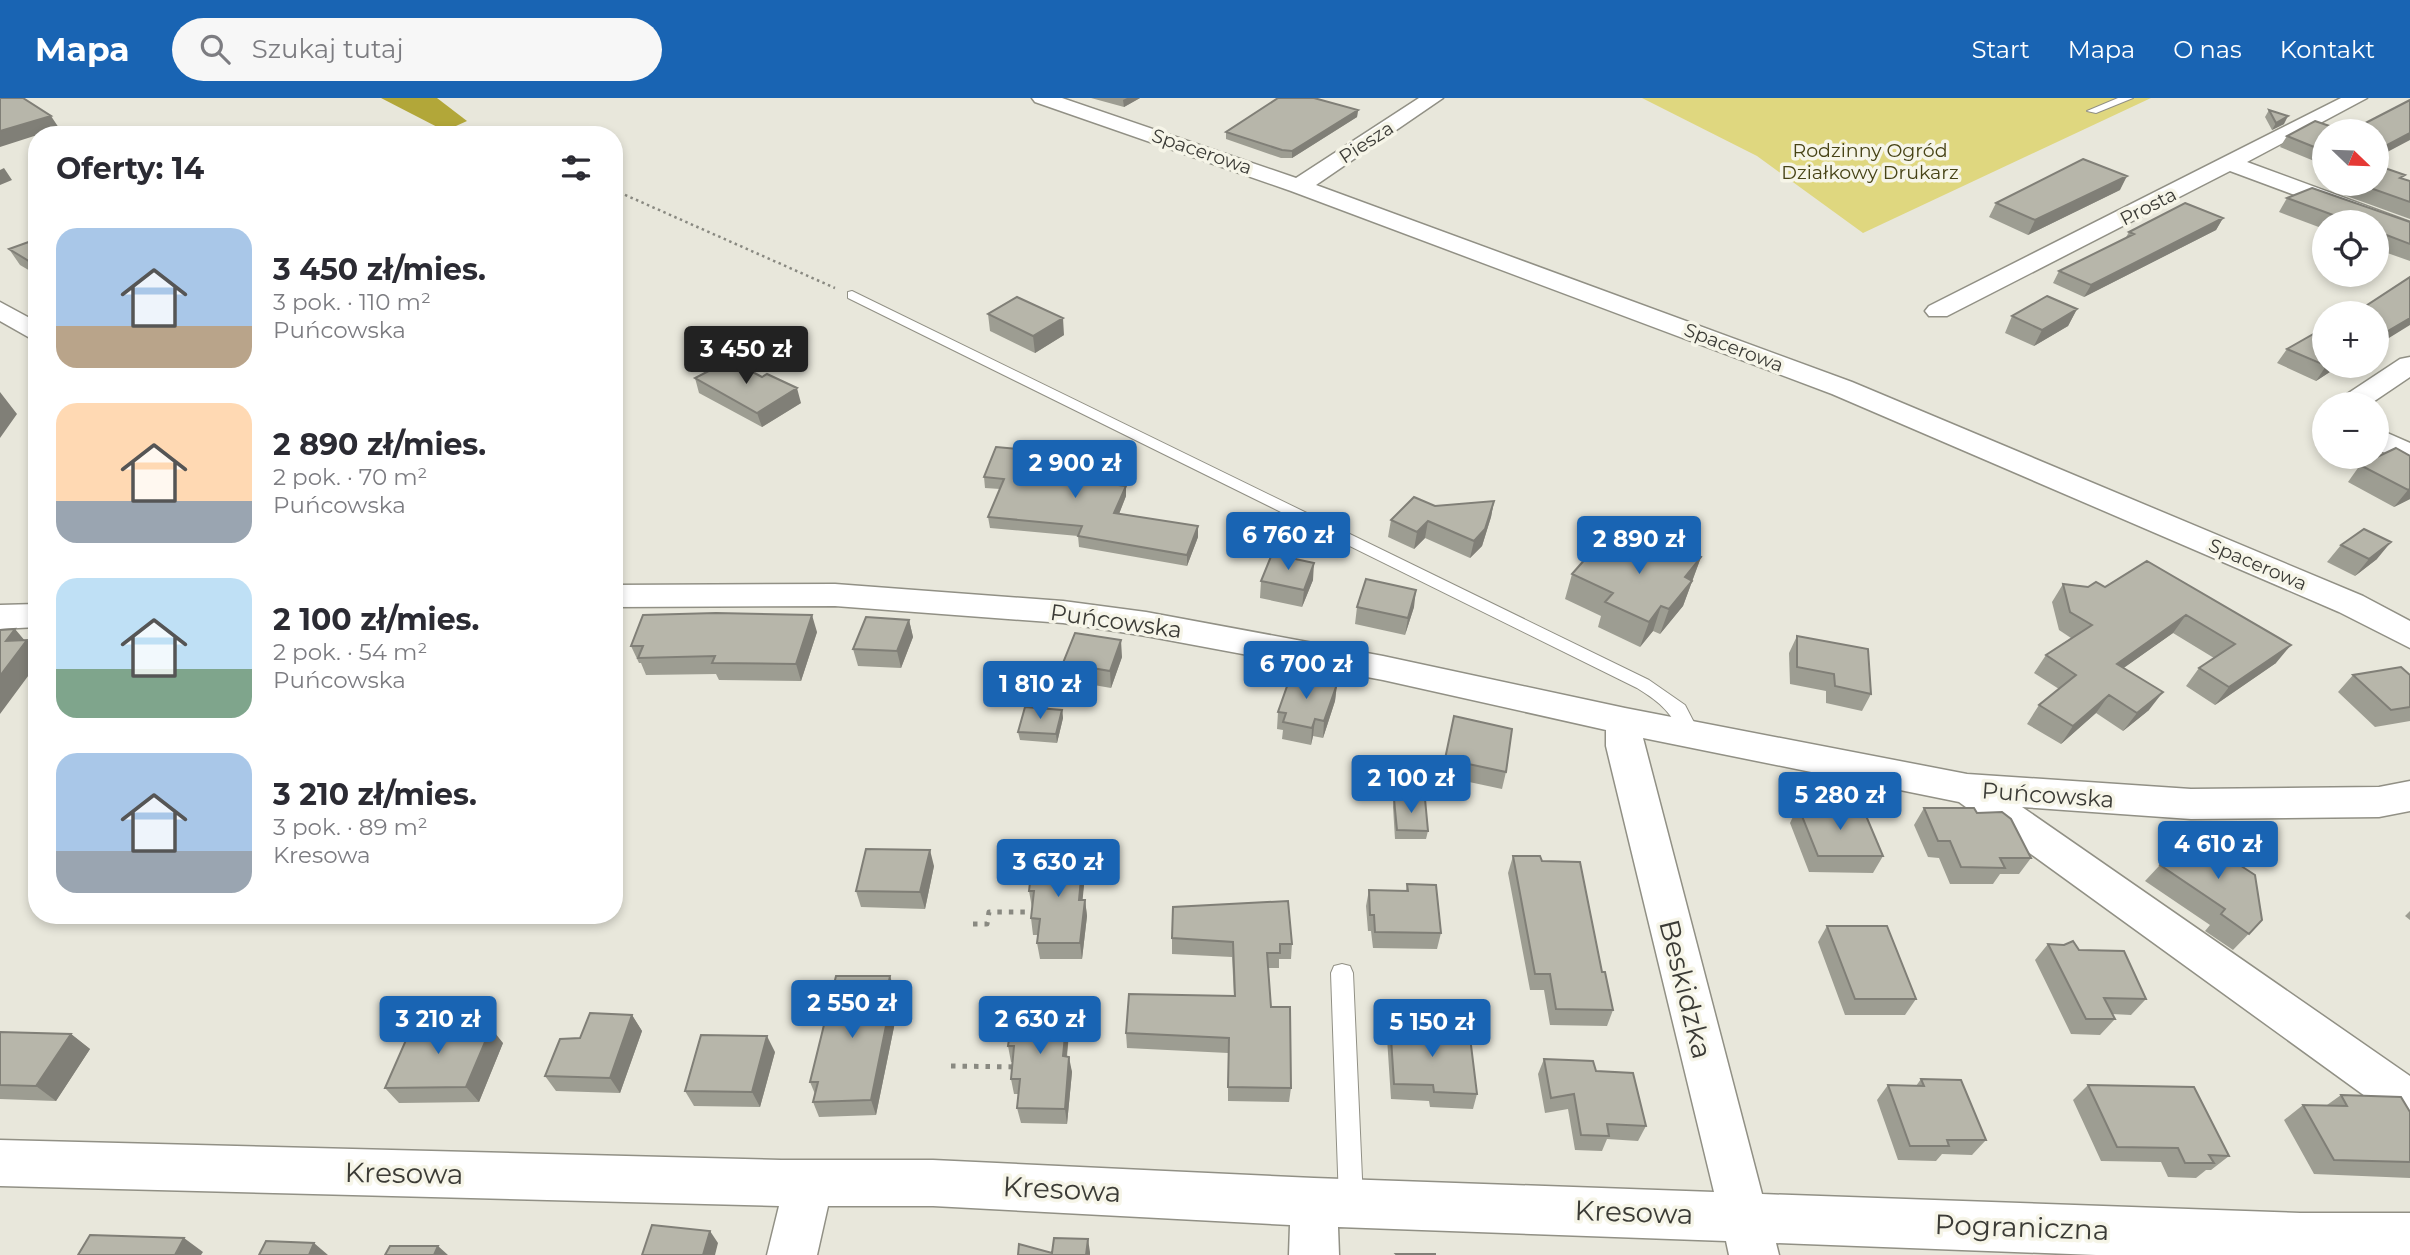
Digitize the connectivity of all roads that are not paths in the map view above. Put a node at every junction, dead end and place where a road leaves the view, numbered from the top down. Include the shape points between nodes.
1 (1042, 98) edge
2 (1433, 98) edge
3 (2128, 98) edge
4 (2357, 98) edge
5 (2092, 111) dead end
6 (2231, 164) junction
7 (1299, 186) junction
8 (2410, 230) edge
9 (852, 295) road end
10 (0, 310) edge
11 (1938, 312) dead end
12 (28, 328) edge
13 (2410, 365) edge
14 (2369, 392) edge
15 (2389, 444) edge
16 (2410, 456) edge
17 (623, 596) edge
18 (28, 615) edge
19 (0, 617) edge
20 (2410, 636) edge
21 (1625, 721) junction
22 (1691, 734) junction
23 (1967, 789) junction
24 (2410, 796) edge
25 (1342, 973) dead end
26 (2410, 1102) edge
27 (0, 1163) edge
28 (809, 1184) junction
29 (1333, 1203) junction
30 (1749, 1235) edge
31 (2410, 1238) edge
32 (2305, 1247) edge
33 (792, 1255) edge
34 (1314, 1255) edge

1 - 7 street, Spacerowa
2 - 7 street, Piesza
3 - 5 lane
4 - 6 street, Prosta
6 - 8 street
6 - 11 street, Prosta
7 - 20 street, Spacerowa via 1842,388 2351,604
9 - 22 lane via 1643,684 1685,714
10 - 12 street
13 - 14 street
15 - 16 street
17 - 21 street, Puńcowska via 835,595 1063,612 1383,668
18 - 19 street
21 - 22 street, Puńcowska
21 - 30 street, Beskidzka via 1625,746
22 - 23 street, Puńcowska
23 - 24 street, Puńcowska via 2191,804 2328,804
23 - 26 street
25 - 29 lane
27 - 28 street, Kresowa
28 - 29 street, Kresowa via 933,1183
28 - 33 street
29 - 30 street, Kresowa
29 - 34 street
30 - 32 street, Pograniczna
31 - 32 street, Pograniczna

